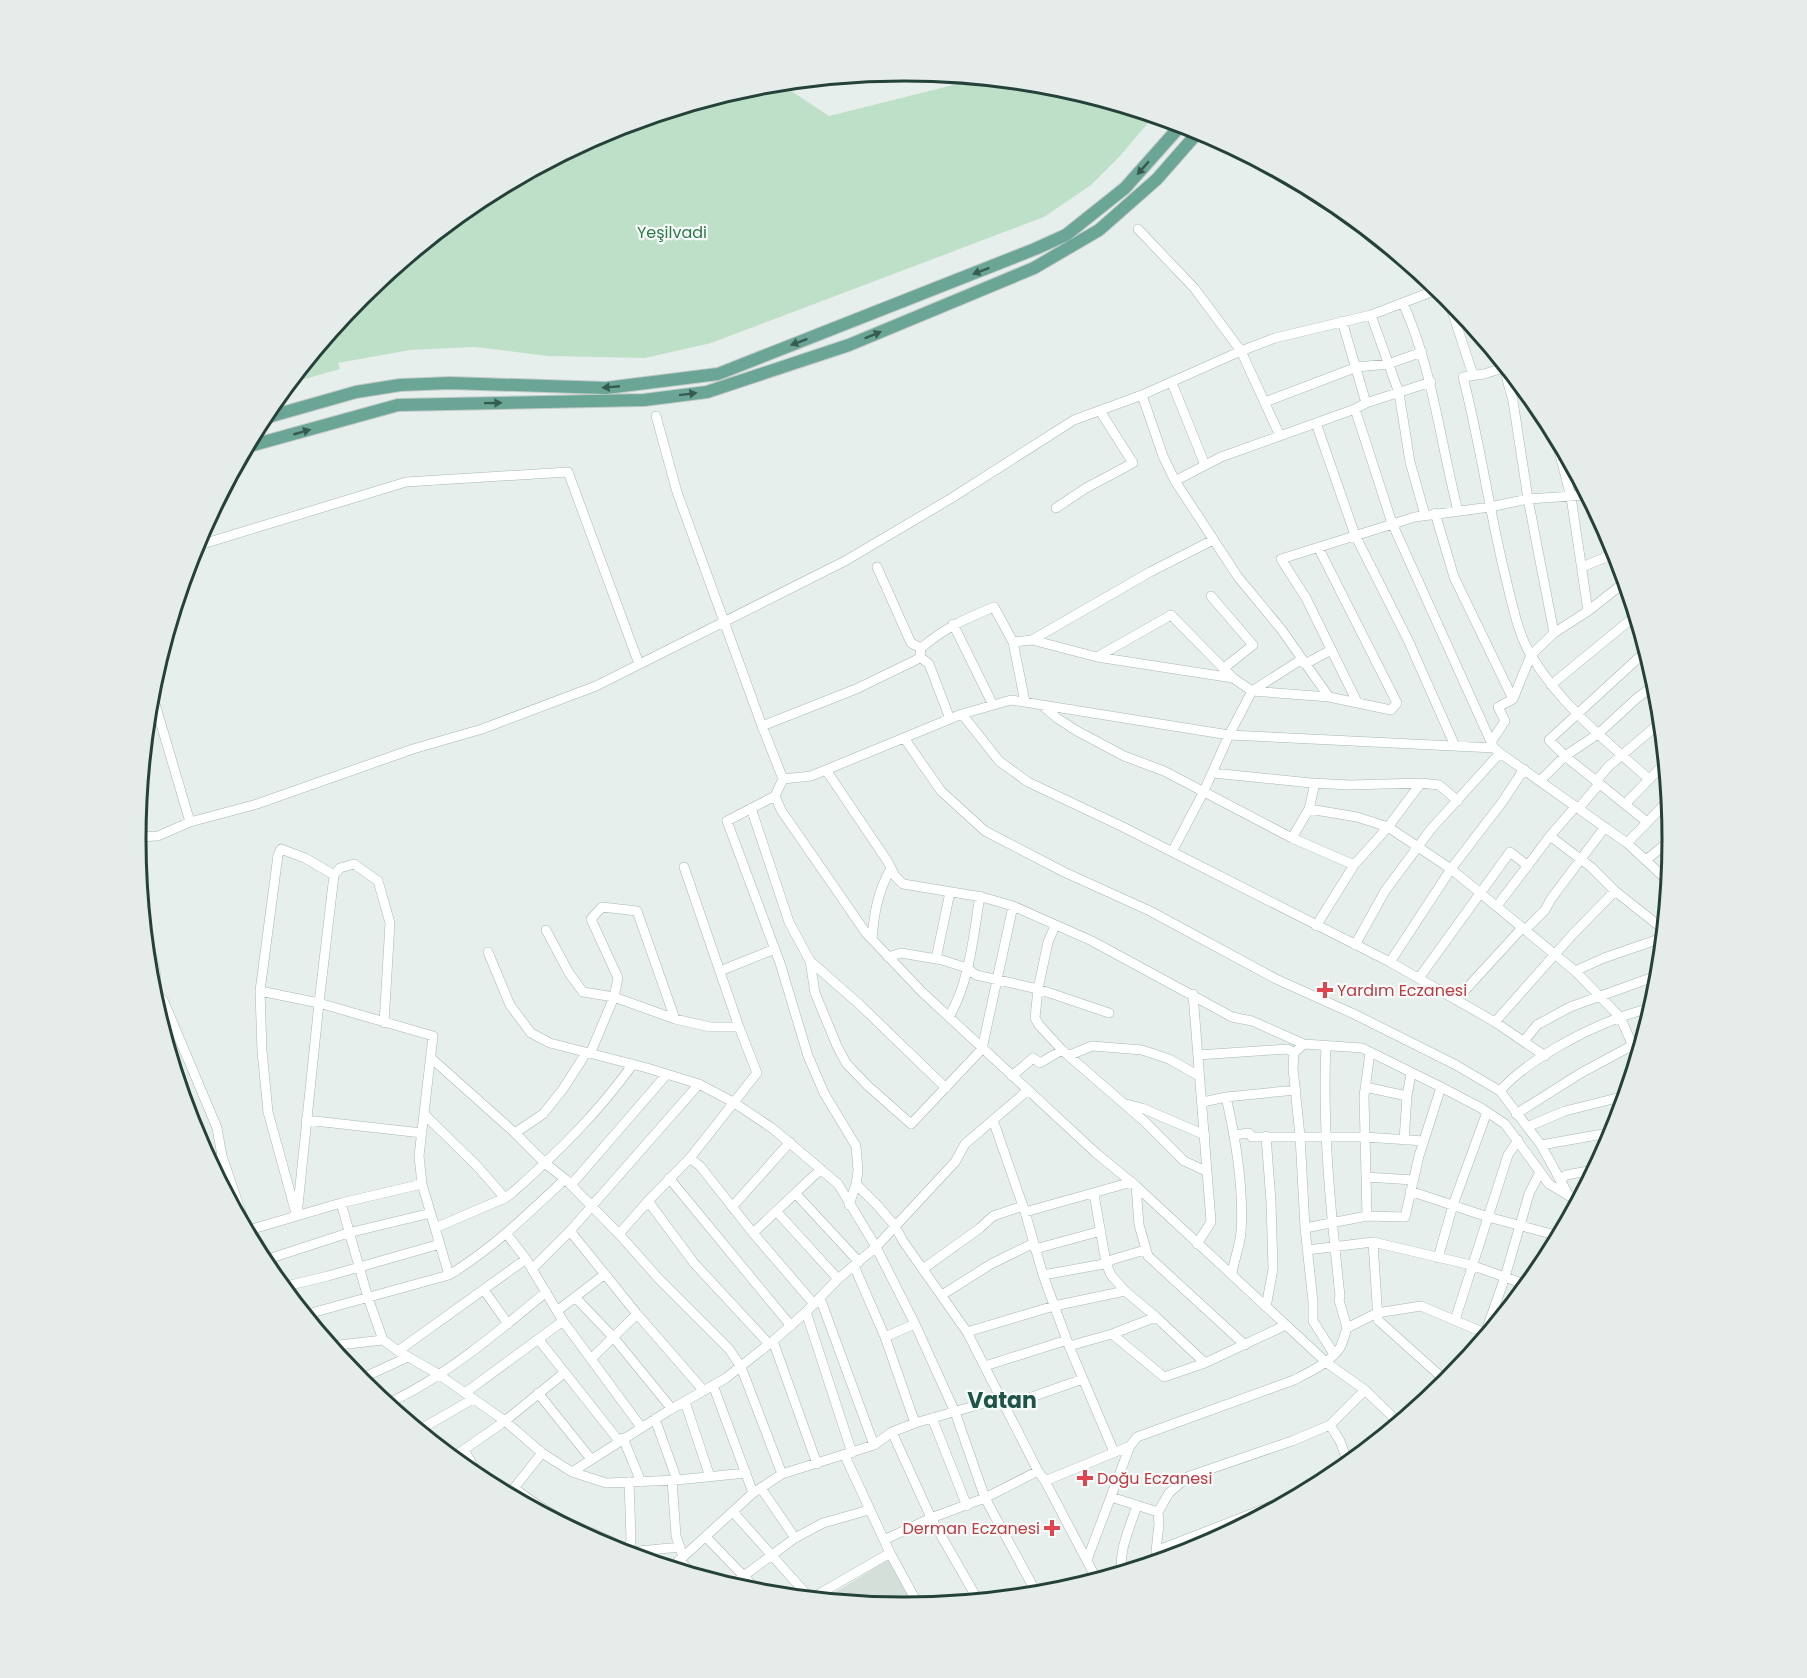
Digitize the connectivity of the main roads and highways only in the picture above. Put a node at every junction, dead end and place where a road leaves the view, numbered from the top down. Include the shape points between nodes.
1 (1175, 132) edge
2 (1193, 138) edge
3 (275, 415) edge
4 (257, 444) edge

1 -> 3 main road via 1125,188 1066,235 718,374 606,388 400,385 356,392
4 -> 2 main road via 398,405 644,400 707,392 849,345 1034,268 1100,230 1157,179

